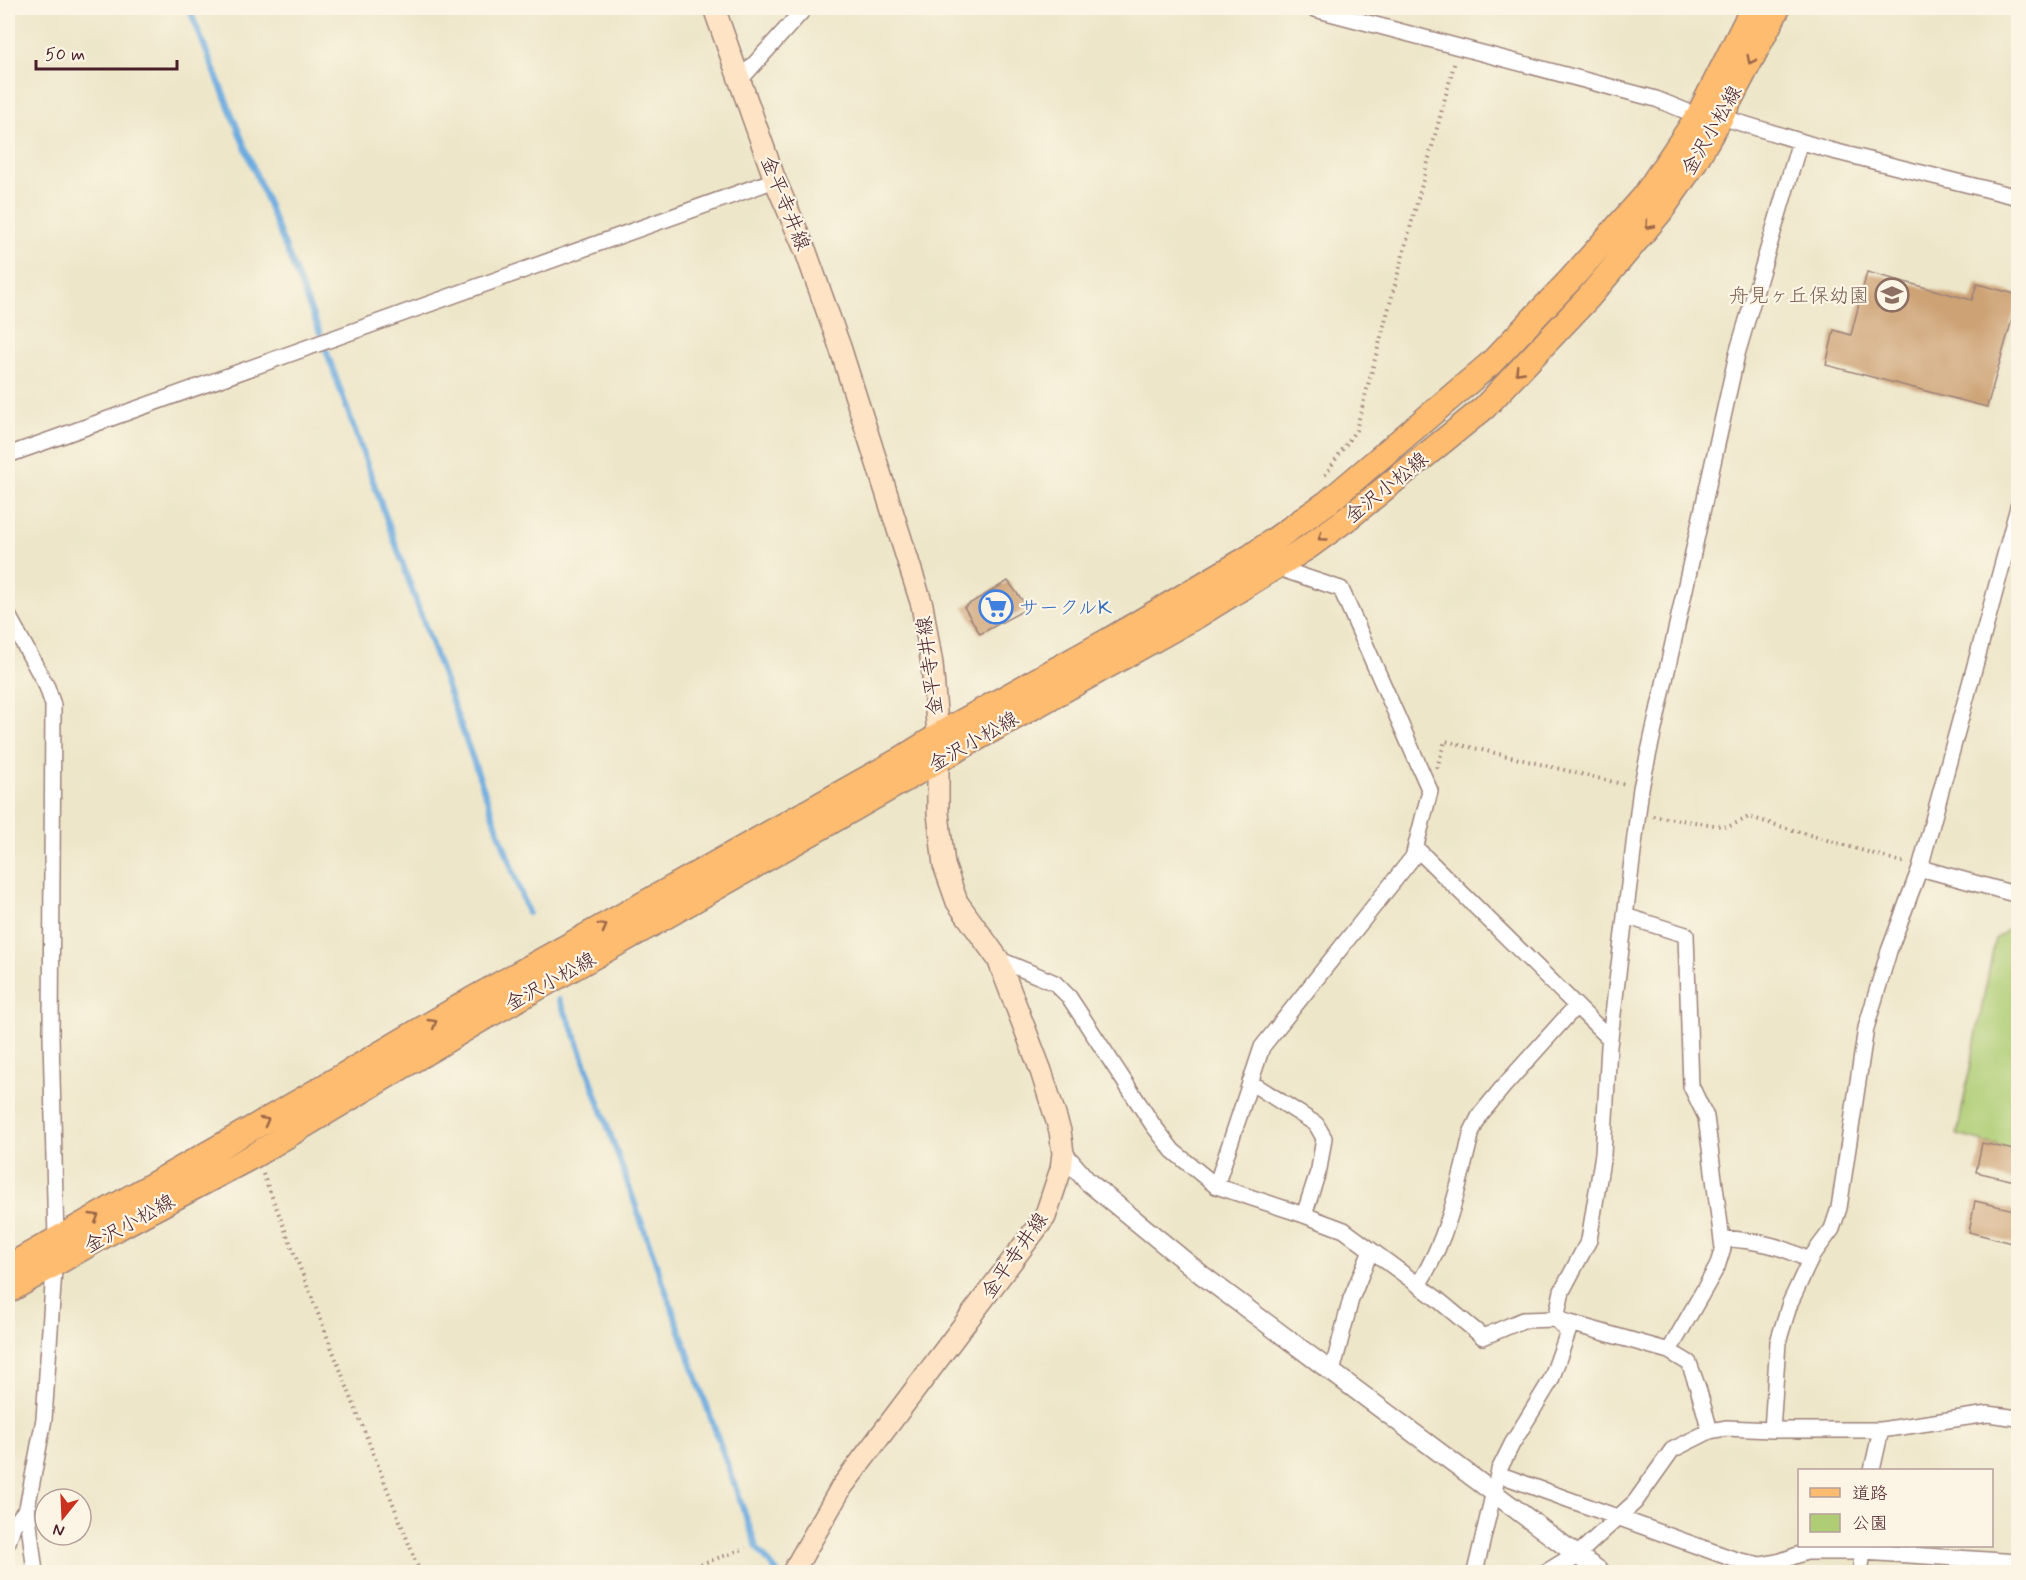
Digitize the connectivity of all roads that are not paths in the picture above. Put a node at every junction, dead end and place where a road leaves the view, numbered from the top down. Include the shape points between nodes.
1 (714, 8) edge
2 (805, 8) edge
3 (1311, 8) edge
4 (1753, 8) edge
5 (1778, 8) edge
6 (740, 80) junction
7 (1709, 117) junction
8 (1800, 141) junction
9 (775, 180) junction
10 (2019, 197) edge
11 (8, 455) edge
12 (2019, 507) edge
13 (1275, 567) junction
14 (8, 615) edge
15 (938, 736) junction
16 (938, 761) junction
17 (1416, 848) junction
18 (1920, 868) junction
19 (2019, 895) edge
20 (1625, 916) junction
21 (998, 959) junction
22 (1576, 1006) junction
23 (1610, 1039) junction
24 (1250, 1083) junction
25 (1063, 1153) junction
26 (1216, 1186) junction
27 (1304, 1215) junction
28 (1722, 1238) junction
29 (56, 1240) junction
30 (1371, 1250) junction
31 (1809, 1261) junction
32 (8, 1266) edge
33 (53, 1266) junction
34 (1418, 1285) junction
35 (8, 1291) edge
36 (1557, 1319) junction
37 (1669, 1351) junction
38 (1332, 1372) junction
39 (2019, 1418) edge
40 (1772, 1430) junction
41 (1881, 1430) junction
42 (1710, 1431) junction
43 (1872, 1469) edge
44 (1498, 1474) junction
45 (1494, 1494) junction
46 (27, 1508) junction
47 (1618, 1517) junction
48 (8, 1542) edge
49 (1864, 1549) edge
50 (1577, 1556) junction
51 (2019, 1562) edge
52 (35, 1572) edge
53 (793, 1572) edge
54 (1475, 1572) edge
55 (1549, 1572) edge
56 (1601, 1572) edge
57 (1860, 1572) edge

1 - 6 main road, 金平寺井線
2 - 6 street
3 - 7 street via 1656,99
4 - 7 main road, 金沢小松線
5 -> 7 main road, 金沢小松線
6 - 9 main road, 金平寺井線
7 - 8 street
7 -> 13 main road, 金沢小松線 via 1693,165 1661,211 1588,298 1484,408 1348,518
7 - 15 main road, 金沢小松線 via 1643,198 1491,363 1328,502 1251,556
8 - 10 street
8 - 20 street via 1737,354 1641,788
9 - 11 street
9 - 15 main road, 金平寺井線 via 840,347 922,605
12 - 18 street
13 - 16 main road, 金沢小松線 via 1195,617
13 - 17 street via 1341,589 1430,791
14 - 29 street via 53,705 51,1036
15 - 16 main road, 金平寺井線
29 -> 15 main road, 金沢小松線
16 - 21 main road, 金平寺井線 via 944,865 957,902
16 - 33 main road, 金沢小松線 via 482,1019 255,1155
17 - 22 street
17 - 24 street via 1262,1047
18 - 19 street
18 - 31 street via 1866,1028 1839,1208 1832,1229
20 - 23 street
20 - 28 street via 1686,935 1691,1086 1706,1117
21 - 25 main road, 金平寺井線 via 1041,1071
21 - 26 street via 1055,983 1069,997 1173,1151
22 - 23 street
22 - 34 street via 1480,1115 1442,1238
23 - 36 street via 1603,1154 1589,1240 1562,1291
24 - 26 street
24 - 27 street via 1316,1124 1324,1138
25 - 38 street via 1087,1181 1202,1275
25 - 53 main road, 金平寺井線 via 1058,1183 1045,1217 841,1488
26 - 27 street
27 - 30 street via 1344,1230
28 - 31 street via 1762,1241
28 - 37 street via 1717,1267
29 - 32 main road, 金沢小松線
29 - 33 street
30 - 34 street
30 - 38 street via 1351,1299
31 - 40 street via 1778,1342
33 - 35 main road, 金沢小松線
33 - 46 street via 44,1419
34 - 36 street via 1483,1337 1523,1320
36 - 37 street
36 - 44 street via 1568,1332 1551,1380
37 - 42 street via 1689,1363
38 - 45 street
39 - 41 street via 1988,1414
40 - 41 street
40 - 42 street
41 - 43 street
42 - 47 street via 1672,1450 1635,1502
44 - 45 street
44 - 47 street
45 - 50 street
45 - 54 street
46 - 48 street via 13,1526
46 - 52 street
47 - 49 street via 1736,1560 1761,1565 1806,1552
47 - 50 street
49 - 51 street
49 - 57 street
50 - 55 street
50 - 56 street

